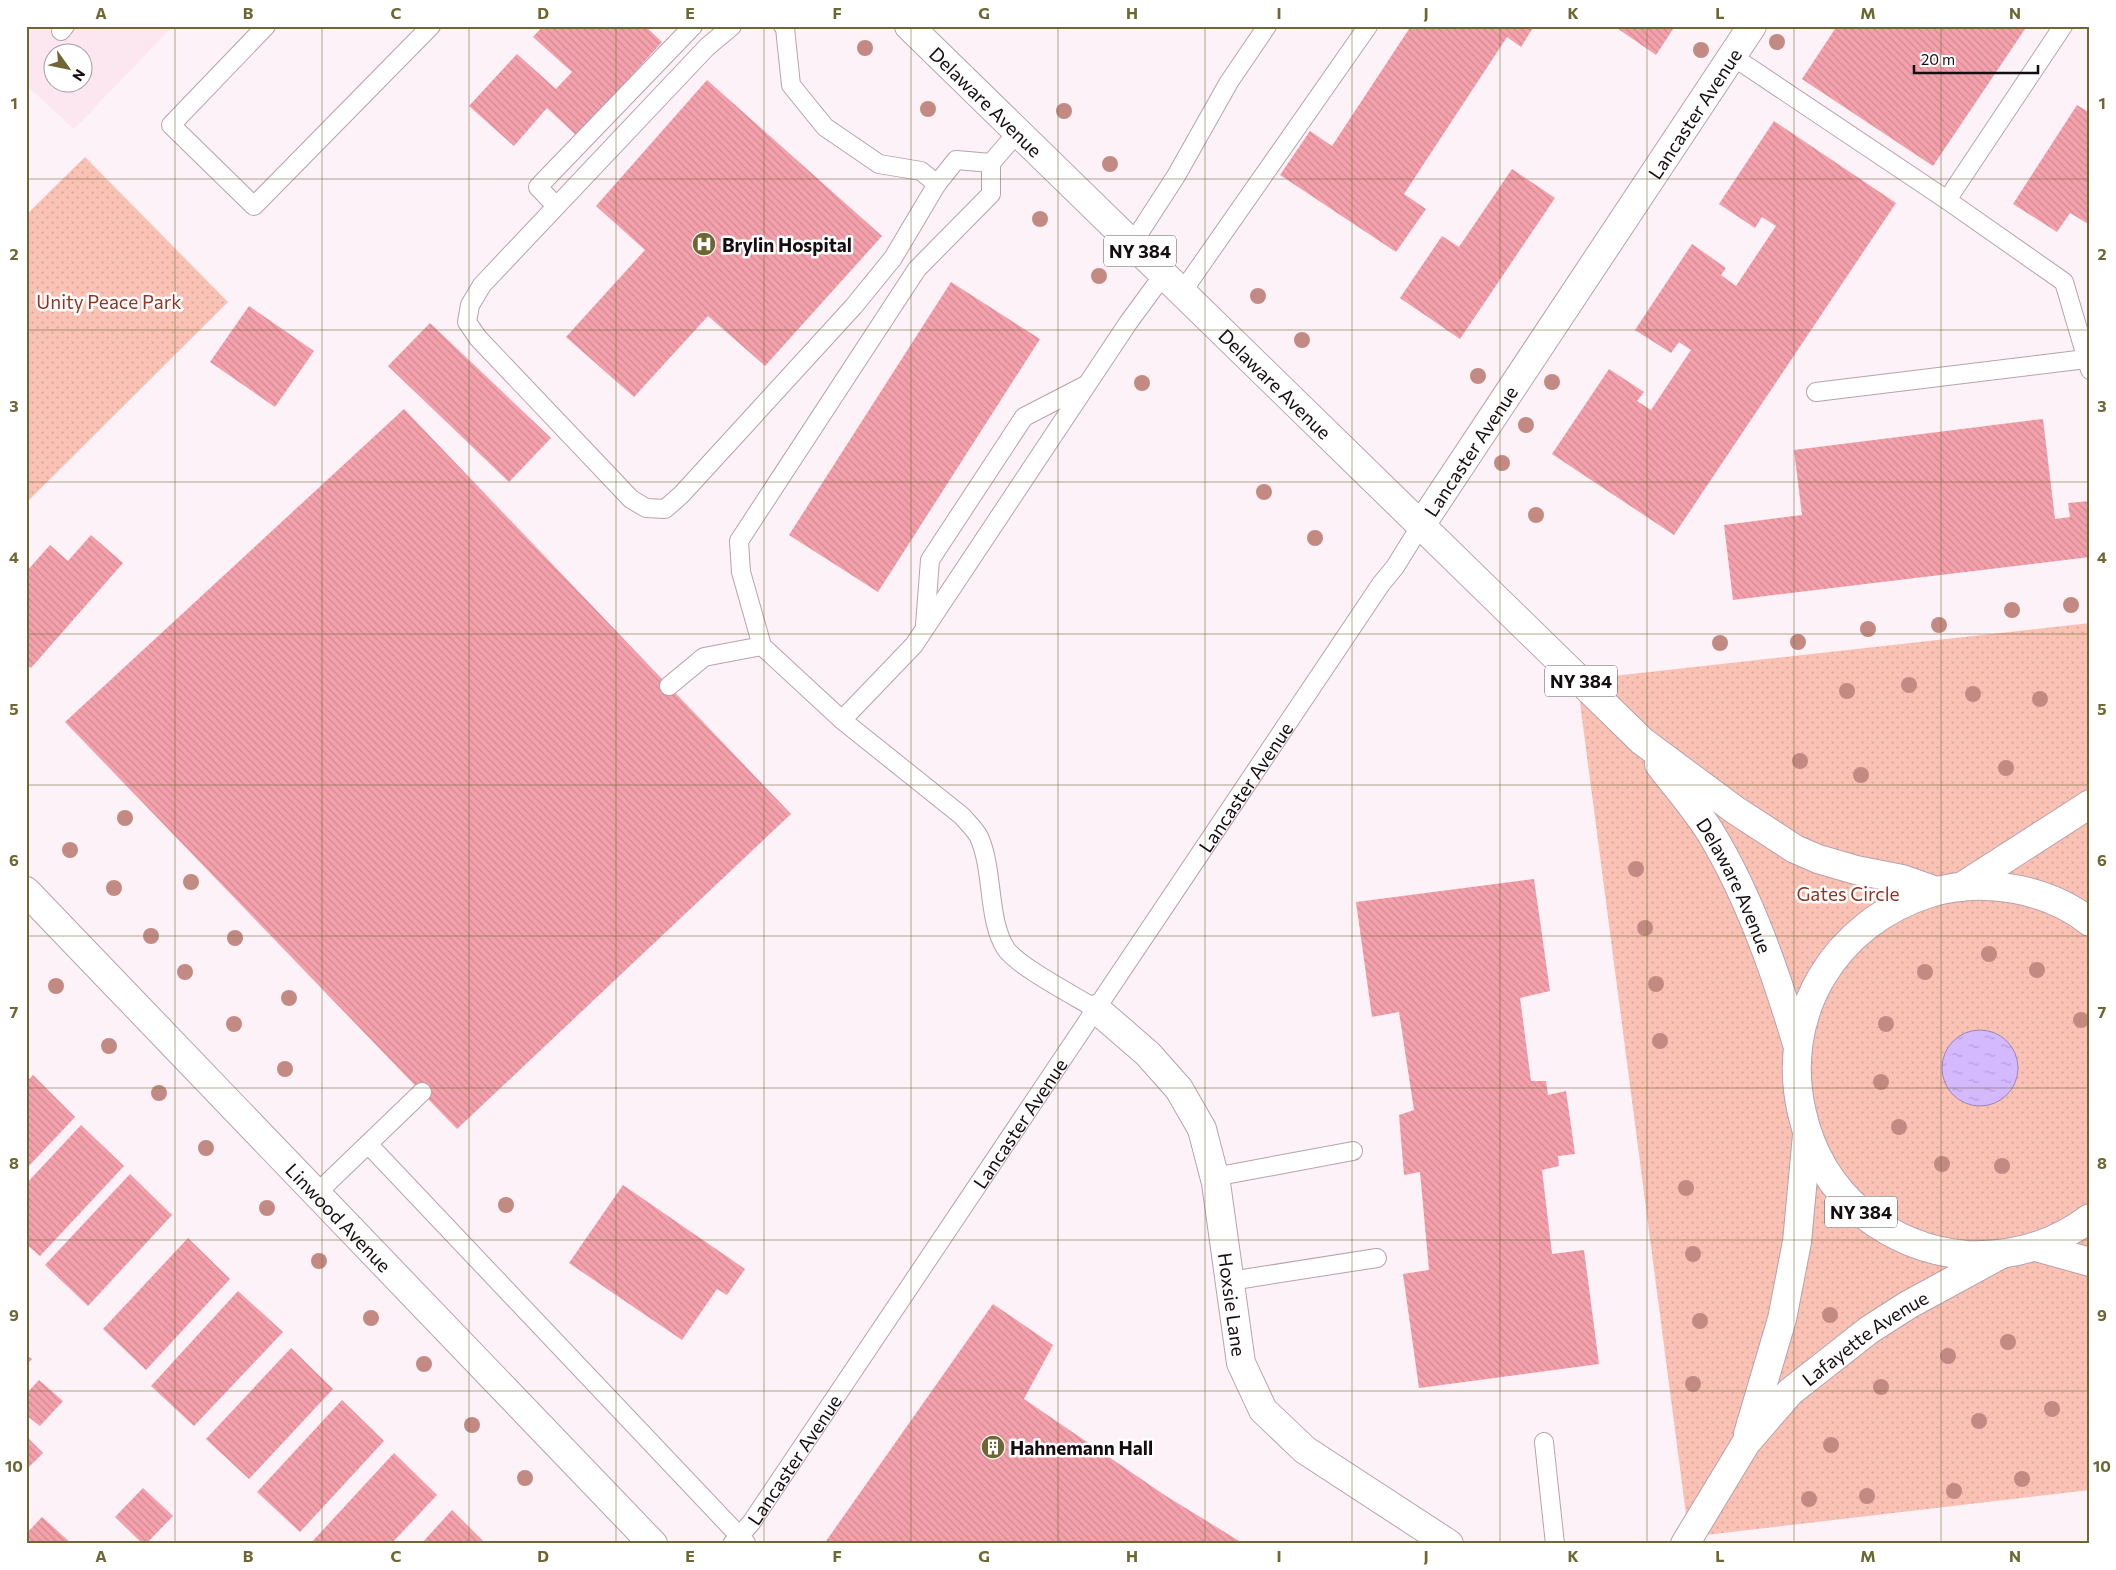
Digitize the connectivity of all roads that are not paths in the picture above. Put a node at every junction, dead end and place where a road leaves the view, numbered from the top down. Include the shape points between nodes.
1 (266, 26) edge
2 (431, 26) edge
3 (693, 26) edge
4 (732, 26) edge
5 (783, 26) edge
6 (909, 26) edge
7 (1267, 26) edge
8 (1368, 26) edge
9 (1752, 26) edge
10 (2063, 26) edge
11 (1732, 56) junction
12 (1017, 133) junction
13 (991, 163) junction
14 (937, 184) junction
15 (1947, 200) junction
16 (556, 206) junction
17 (1132, 244) junction
18 (1173, 283) junction
19 (2088, 365) edge
20 (1087, 385) junction
21 (1816, 392) dead end
22 (1421, 526) junction
23 (925, 628) junction
24 (762, 646) junction
25 (669, 686) dead end
26 (842, 720) junction
27 (1642, 741) junction
28 (2090, 804) edge
29 (1948, 889) junction
30 (26, 891) edge
31 (2090, 922) edge
32 (1096, 1009) junction
33 (1798, 1044) junction
34 (422, 1092) dead end
35 (1807, 1135) junction
36 (368, 1144) junction
37 (1354, 1151) dead end
38 (1214, 1177) junction
39 (317, 1193) junction
40 (2090, 1218) edge
41 (2036, 1247) junction
42 (2000, 1255) junction
43 (1377, 1258) dead end
44 (2090, 1262) edge
45 (1230, 1281) junction
46 (1544, 1442) dead end
47 (1746, 1443) junction
48 (739, 1541) edge
49 (653, 1544) edge
50 (1449, 1544) edge
51 (1555, 1544) edge
52 (1685, 1544) edge

1 - 2 lane via 171,125 254,206
3 - 16 lane via 538,187
4 - 16 lane via 707,46
5 - 14 lane via 791,85 825,126 879,164 921,171
6 - 12 street, Delaware Avenue / NY 384
7 - 17 lane via 1229,82 1176,176
8 - 18 lane
9 - 11 street, Lancaster Avenue
10 - 15 lane
11 - 15 lane
11 - 22 street, Lancaster Avenue
12 - 13 lane
12 - 17 street, Delaware Avenue / NY 384
13 - 14 lane via 956,160
13 - 24 lane via 991,194 917,270 739,541 741,572
14 - 16 lane via 893,258 854,306 665,509 646,508 631,499 478,338 467,322 470,305 482,285
15 - 19 lane via 2064,282
17 - 18 street, Delaware Avenue / NY 384
18 - 20 lane via 1128,323
18 - 22 street, Delaware Avenue / NY 384
19 - 21 lane
20 - 23 lane
20 - 23 lane via 1024,417 930,560
22 - 27 street, Delaware Avenue / NY 384
22 - 32 lane, Lancaster Avenue
23 - 26 lane via 914,644
24 - 25 lane via 704,657
24 - 26 lane
26 - 32 lane via 962,816 978,835 986,857 998,930 1007,950 1026,966
27 - 29 street, Delaware Avenue / NY 384 via 1735,810 1795,849 1828,862
27 - 33 street, Delaware Avenue / NY 384 via 1712,834 1737,882 1761,938
28 - 29 street
29 - 31 street, NY 384 via 1994,886 2026,892 2057,902
29 - 33 street via 1900,904 1854,936 1825,971 1812,994
30 - 39 street, Linwood Avenue
32 - 38 street, Hoxsie Lane via 1148,1054 1179,1089 1202,1129
32 - 48 lane, Lancaster Avenue
33 - 35 street, NY 384 via 1796,1090
34 - 36 lane
35 - 42 street, NY 384 via 1816,1156 1841,1192 1873,1222 1906,1240 1934,1250
35 - 47 street, Lafayette Avenue via 1797,1242 1782,1319
36 - 39 lane
36 - 48 lane
37 - 38 lane
38 - 45 street, Hoxsie Lane
39 - 49 street, Linwood Avenue
40 - 41 street
41 - 42 street, NY 384
41 - 44 street, NY 384
42 - 47 street, Lafayette Avenue via 1869,1330 1790,1392
43 - 45 lane
45 - 50 street, Hoxsie Lane via 1241,1363 1263,1410 1305,1450
46 - 51 lane
47 - 52 street, Lafayette Avenue

